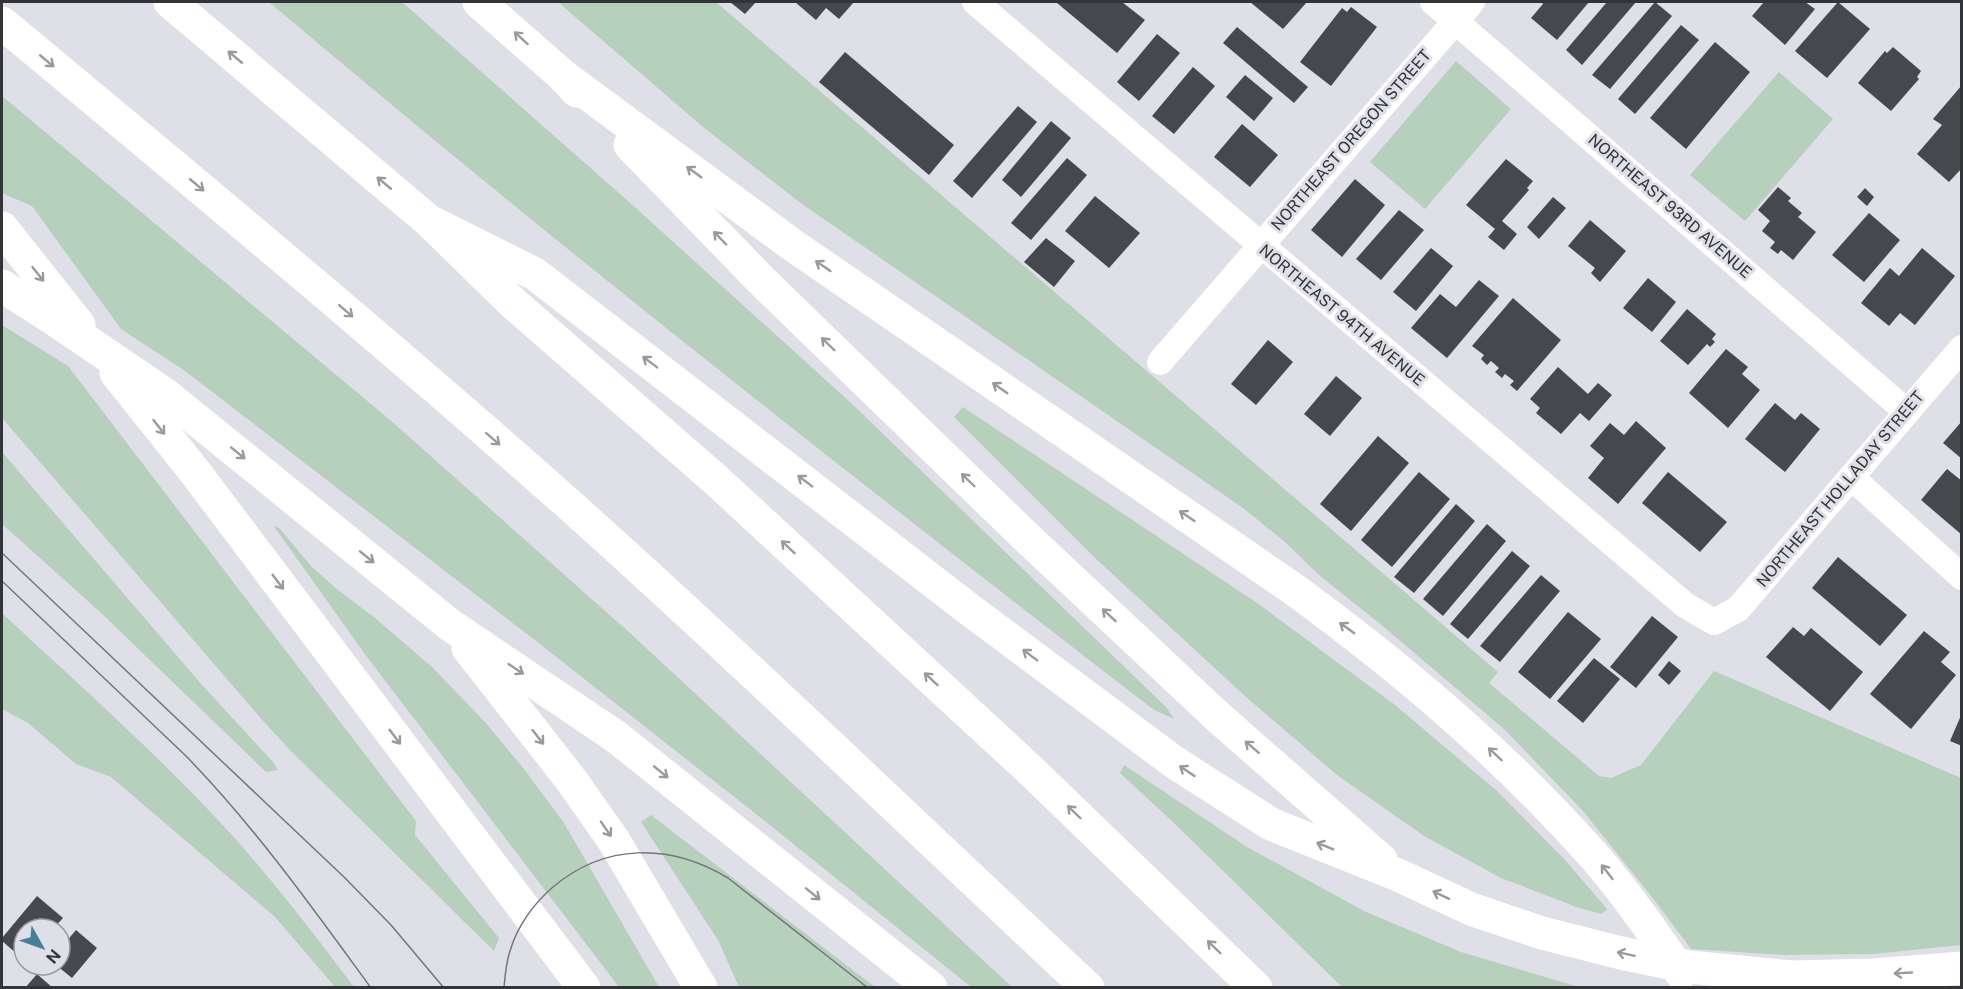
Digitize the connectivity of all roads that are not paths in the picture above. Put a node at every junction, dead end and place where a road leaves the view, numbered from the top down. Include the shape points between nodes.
1 (170, 2) edge
2 (479, 2) edge
3 (975, 2) edge
4 (1433, 2) edge
5 (1464, 11) edge
6 (2, 23) edge
7 (562, 75) junction
8 (429, 221) junction
9 (2, 228) edge
10 (1259, 245) junction
11 (2, 286) edge
12 (1962, 348) edge
13 (1160, 362) dead end
14 (1906, 411) junction
15 (1851, 477) junction
16 (1962, 577) edge
17 (1714, 622) joint
18 (450, 625) junction
19 (1398, 875) junction
20 (1962, 968) edge
21 (584, 987) edge
22 (701, 987) edge
23 (930, 987) edge
24 (1088, 987) edge
25 (1256, 987) edge
26 (1690, 987) edge

8 -> 1 highway
7 -> 2 highway
3 - 10 street, NORTHEAST 94TH AVENUE
4 - 5 street, NORTHEAST 93RD AVENUE
5 - 10 street, NORTHEAST OREGON STREET
5 - 14 street, NORTHEAST 93RD AVENUE
6 -> 24 highway via 310,279 563,500 738,658
19 -> 7 highway via 1218,717 1022,533 761,280
26 -> 7 highway via 1595,858 1537,795 1410,678 1292,588 791,244
19 -> 8 highway via 1272,824 1211,787 970,609 535,274
25 -> 8 highway via 1028,768 716,480 513,303
9 -> 21 highway via 195,472
10 - 13 street, NORTHEAST OREGON STREET
10 - 17 street, NORTHEAST 94TH AVENUE via 1685,605
11 -> 18 highway via 166,395
12 - 14 street, NORTHEAST HOLLADAY STREET
14 - 15 street, NORTHEAST HOLLADAY STREET
15 - 16 street
15 - 17 street, NORTHEAST HOLLADAY STREET via 1738,609
18 -> 22 highway via 614,841
18 -> 23 highway via 615,736
20 -> 19 highway via 1793,977 1689,967 1542,933 1470,909

